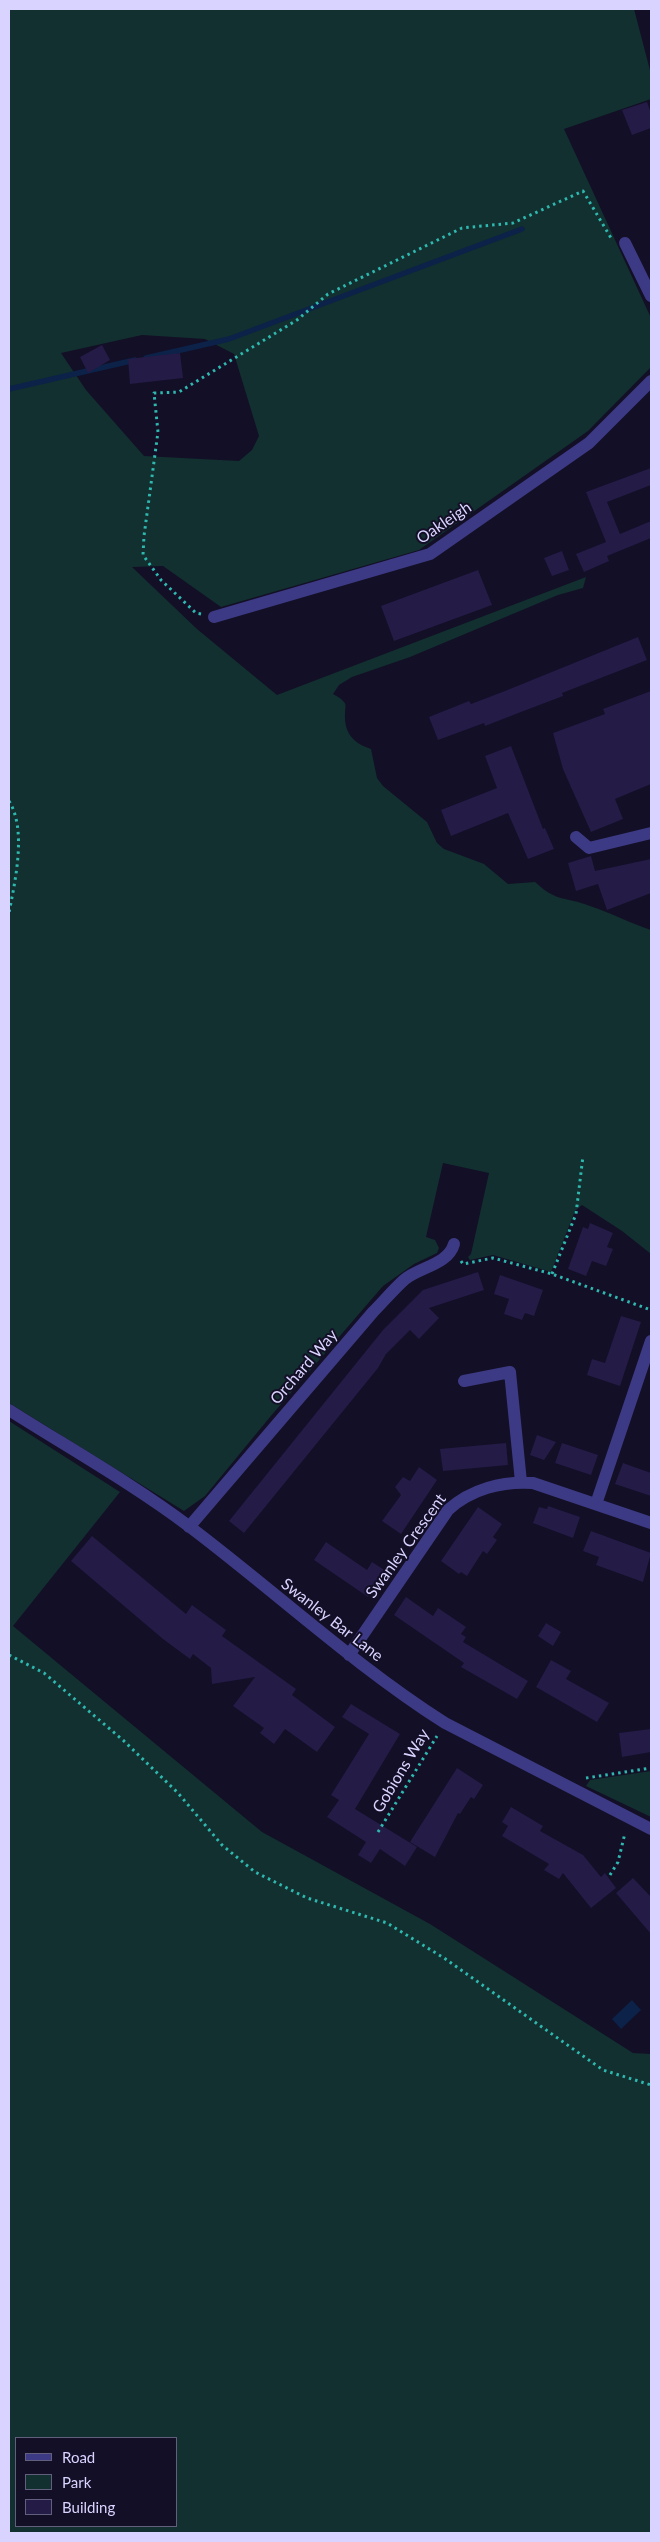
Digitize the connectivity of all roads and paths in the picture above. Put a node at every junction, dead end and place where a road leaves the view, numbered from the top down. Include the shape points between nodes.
1 (628, 247) joint
2 (651, 296) edge
3 (651, 380) edge
4 (214, 618) joint
5 (9, 802) edge
6 (651, 833) edge
7 (576, 837) dead end
8 (9, 913) edge
9 (583, 1156) dead end
10 (453, 1248) joint
11 (552, 1274) junction
12 (651, 1310) edge
13 (651, 1341) edge
14 (464, 1381) dead end
15 (9, 1410) edge
16 (521, 1482) junction
17 (596, 1504) junction
18 (651, 1523) edge
19 (189, 1527) junction
20 (9, 1655) edge
21 (349, 1655) junction
22 (445, 1723) junction
23 (651, 1768) edge
24 (578, 1790) junction
25 (633, 1819) junction
26 (651, 1829) edge
27 (378, 1832) dead end
28 (610, 1875) dead end
29 (651, 2085) edge

1 - 2 street
1 - 4 path via 613,240 583,191 513,224 462,228 328,294 297,320 179,392 154,392 158,432 143,556 161,580 196,613
3 - 4 street, Oakleigh via 590,443 430,554
5 - 8 path via 17,820 18,835
6 - 7 street via 589,848
9 - 11 path via 576,1214
10 - 11 path via 464,1264 493,1258
10 - 19 street, Orchard Way via 405,1279 373,1312
11 - 12 path
13 - 17 street
14 - 16 street via 510,1372
15 - 19 street, Swanley Bar Lane
16 - 17 street, Swanley Crescent
16 - 21 street, Swanley Crescent via 475,1491 448,1510
17 - 18 street, Swanley Crescent
19 - 21 street, Swanley Bar Lane
20 - 29 path via 44,1673 124,1741 178,1793 222,1845 255,1872 307,1898 387,1923 444,1958 603,2070
21 - 22 street, Swanley Bar Lane
22 - 24 street, Swanley Bar Lane
22 - 27 path, Gobions Way
23 - 24 path via 586,1777
24 - 25 street, Swanley Bar Lane
25 - 26 street, Swanley Bar Lane
25 - 28 path via 624,1834 618,1862

